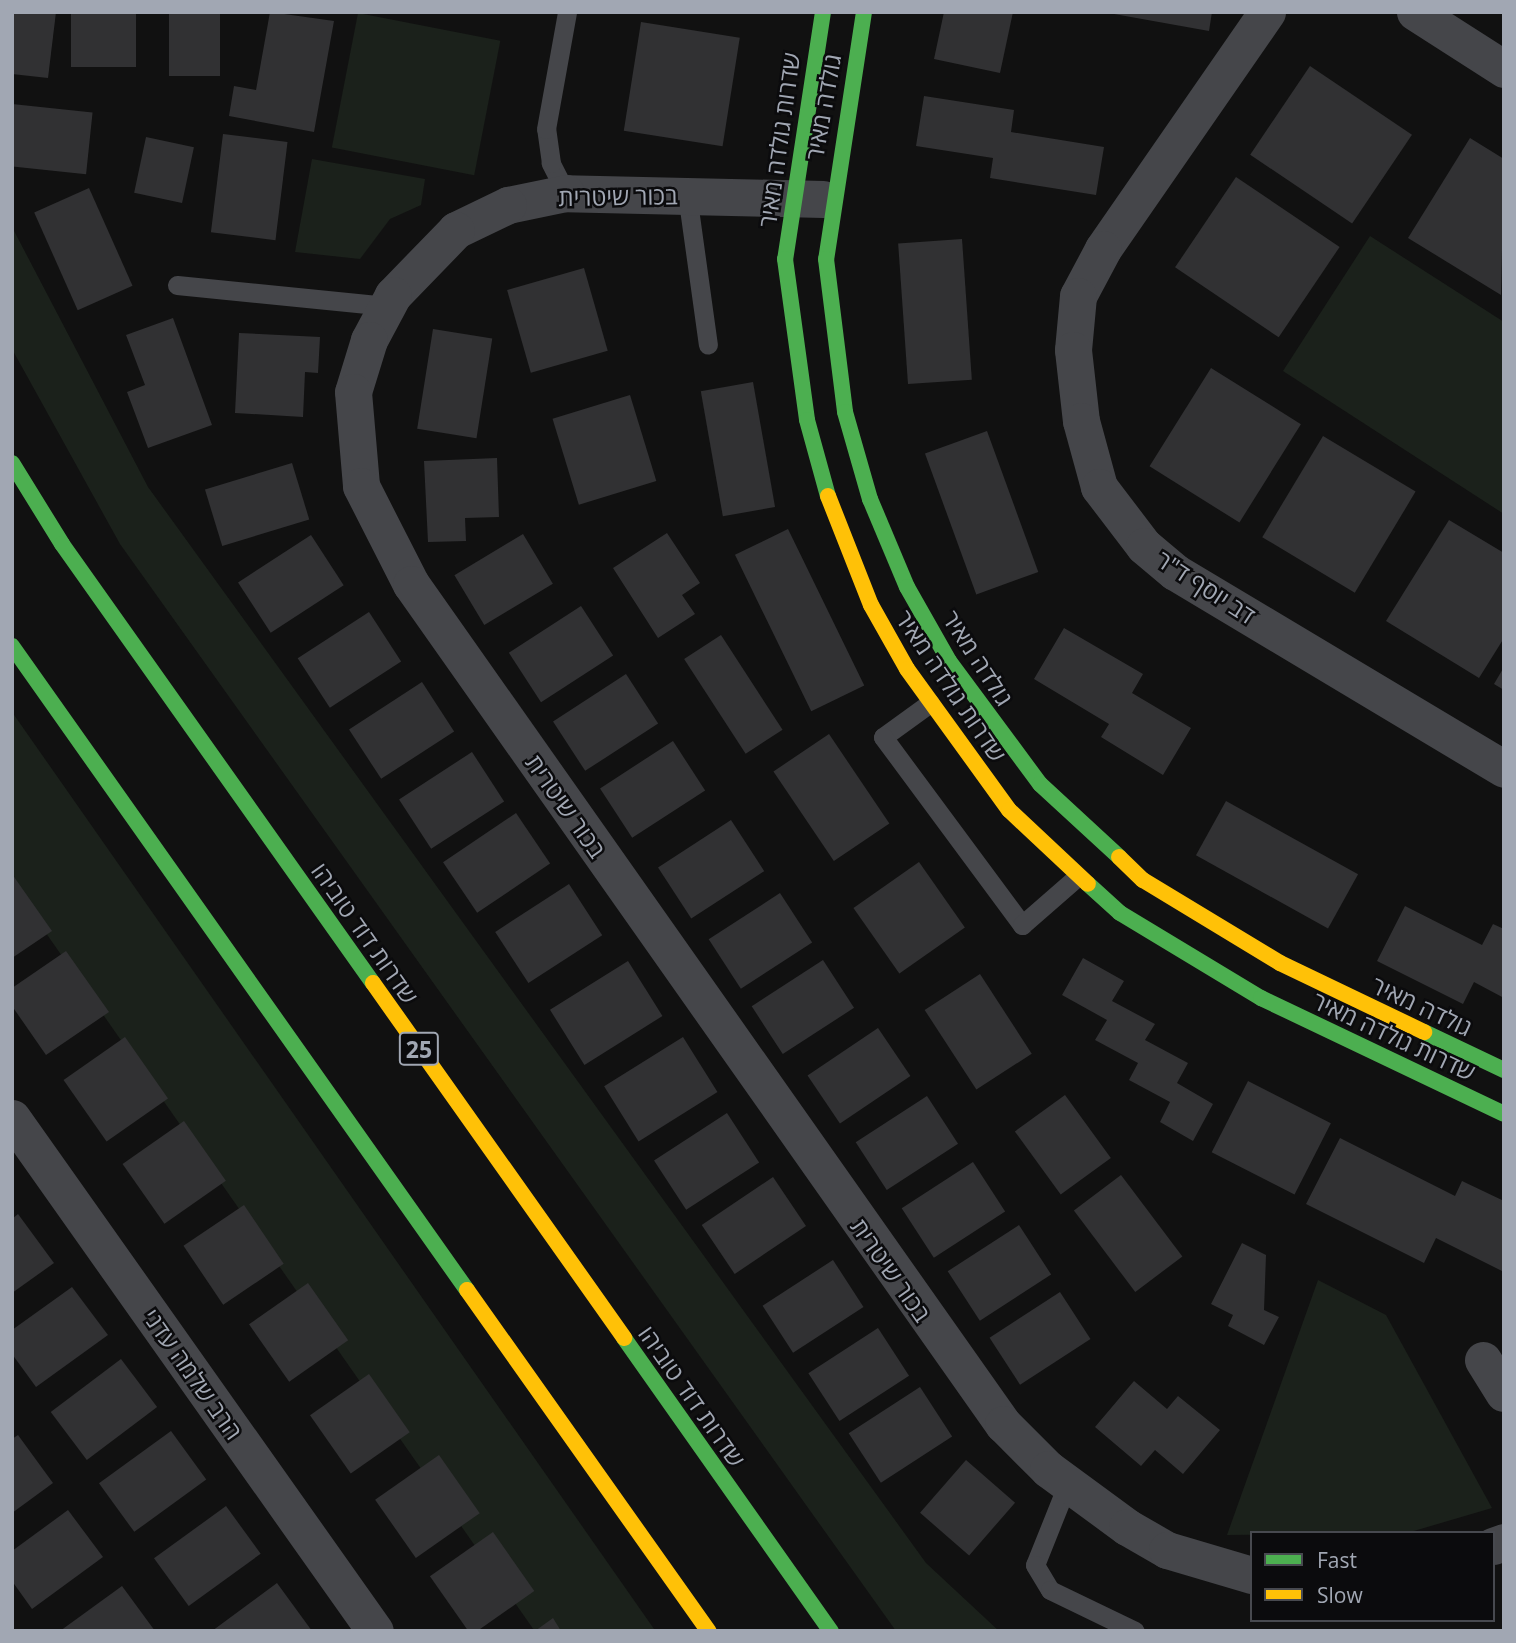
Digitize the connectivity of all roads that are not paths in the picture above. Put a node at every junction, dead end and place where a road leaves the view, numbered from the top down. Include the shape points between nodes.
1 (568, 12) edge
2 (822, 12) edge
3 (863, 12) edge
4 (1267, 12) edge
5 (1415, 12) edge
6 (1504, 69) edge
7 (566, 194) junction
8 (687, 194) junction
9 (792, 195) junction
10 (831, 200) junction
11 (177, 285) dead end
12 (387, 306) junction
13 (708, 345) dead end
14 (12, 463) edge
15 (15, 651) edge
16 (930, 704) junction
17 (1504, 769) edge
18 (1077, 877) junction
19 (1504, 1069) edge
20 (1504, 1114) edge
21 (12, 1118) edge
22 (1483, 1360) dead end
23 (1504, 1393) edge
24 (1067, 1485) junction
25 (1250, 1573) edge
26 (371, 1629) edge
27 (708, 1631) edge
28 (831, 1631) edge
29 (1135, 1631) edge

1 - 7 lane via 546,130 551,163
2 - 9 main road, שדרות גולדה מאיר
3 - 10 main road, גולדה מאיר
4 - 17 street, דב יוסף ד"ר via 1103,249 1078,296 1073,350 1081,421 1098,487 1144,546 1175,572
5 - 6 street
7 - 8 street, בכור שיטרית
7 - 12 street, בכור שיטרית via 508,205 456,230 419,262
8 - 9 street, בכור שיטרית
8 - 13 lane
9 - 10 street, בכור שיטרית
9 - 16 main road, שדרות גולדה מאיר via 785,259 807,421 832,512 871,605
10 - 19 main road, גולדה מאיר via 826,259 831,323 845,412 870,499 907,587 949,661 1040,784 1092,839 1154,887 1280,963
11 - 12 lane
12 - 24 street, בכור שיטרית via 353,392 354,434 361,486 411,584 973,1386
14 - 28 main road, שדרות דוד טוביהו / 25 via 62,544
15 - 27 main road
16 - 18 main road, שדרות גולדה מאיר via 1009,810
16 - 18 lane via 883,737 1022,925
18 - 20 main road, שדרות גולדה מאיר via 1120,913 1261,998
21 - 26 street, הרב שלמה עדני
22 - 23 street
24 - 25 street, בכור שיטרית via 1167,1550
24 - 29 lane via 1035,1565 1050,1590

